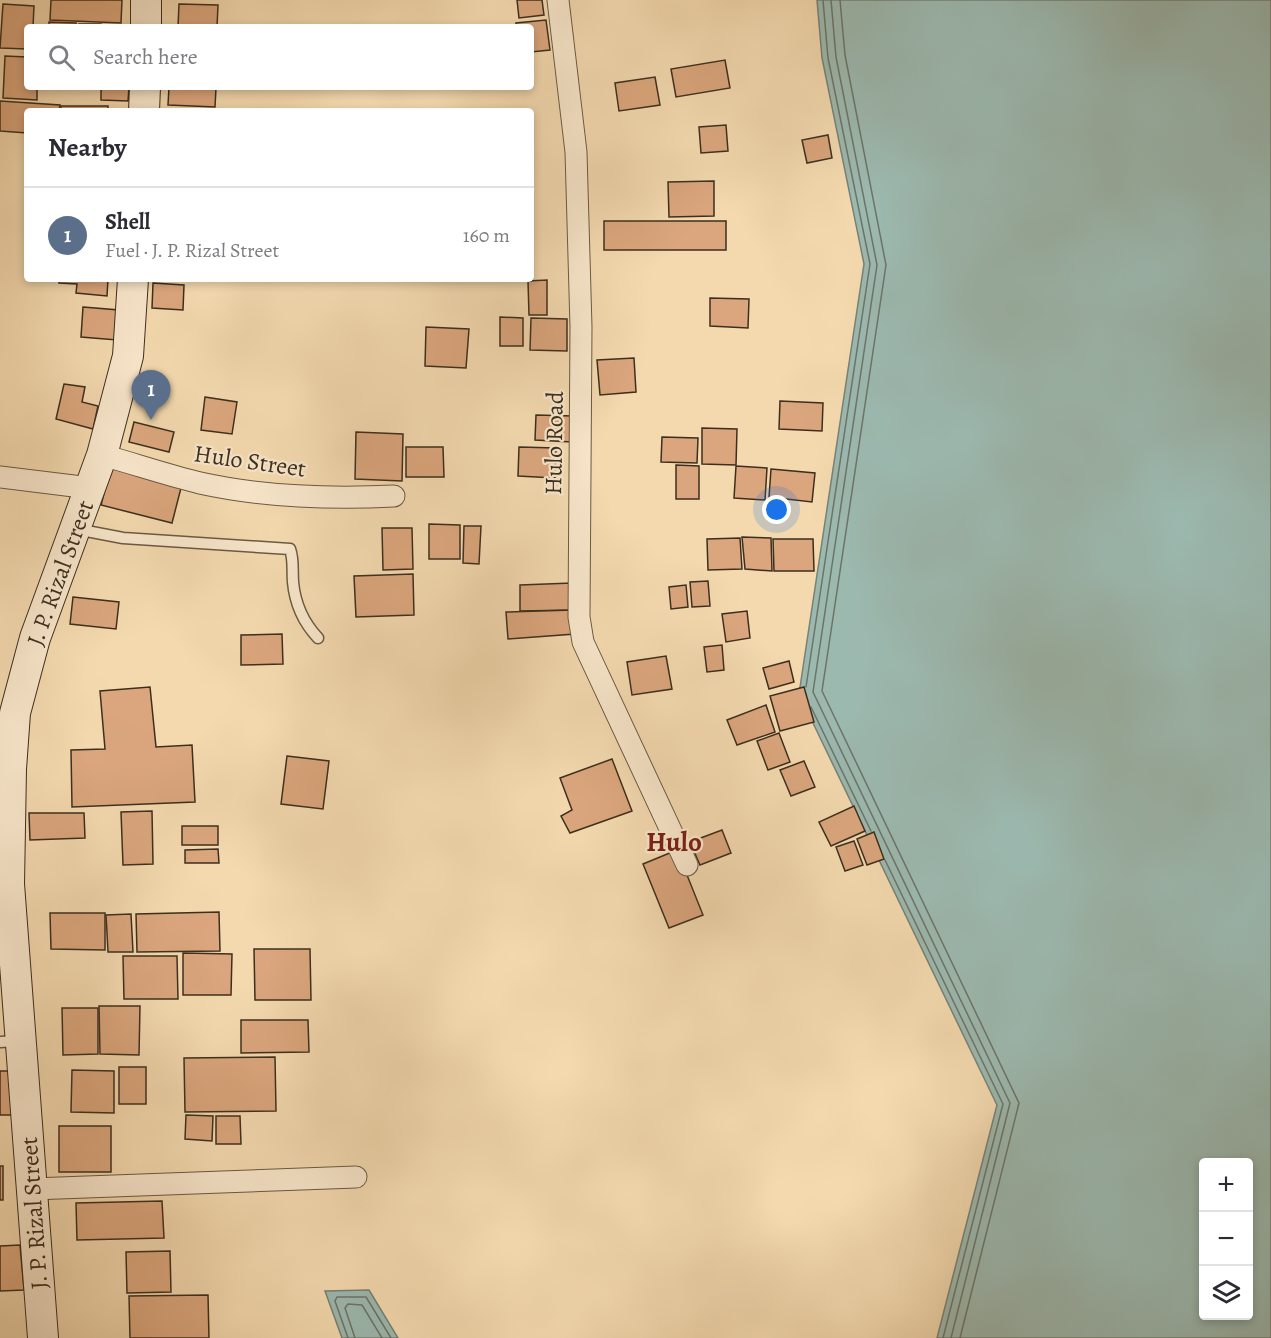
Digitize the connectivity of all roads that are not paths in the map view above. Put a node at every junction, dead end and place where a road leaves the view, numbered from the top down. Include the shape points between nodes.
1 (147, 0) edge
2 (558, 0) edge
3 (146, 24) edge
4 (145, 90) edge
5 (144, 108) edge
6 (133, 282) edge
7 (102, 455) junction
8 (0, 477) edge
9 (90, 488) junction
10 (394, 495) dead end
11 (75, 529) junction
12 (318, 638) dead end
13 (8, 712) edge
14 (687, 865) dead end
15 (7, 959) edge
16 (11, 1041) edge
17 (356, 1177) dead end
18 (32, 1189) junction
19 (43, 1338) edge

1 - 3 main road
2 - 14 street, Hulo Road via 576,152 581,327 579,618 583,642
4 - 5 main road
6 - 7 main road, J. P. Rizal Street via 128,356
7 - 9 main road, J. P. Rizal Street
7 - 10 street, Hulo Street via 202,483 248,490 343,498
8 - 9 street
9 - 11 main road, J. P. Rizal Street
11 - 12 lane via 123,538 290,549 293,584 304,622
11 - 13 main road, J. P. Rizal Street
13 - 15 main road, J. P. Rizal Street
15 - 16 main road, J. P. Rizal Street via 13,994
16 - 18 main road, J. P. Rizal Street
17 - 18 street
18 - 19 main road, J. P. Rizal Street

